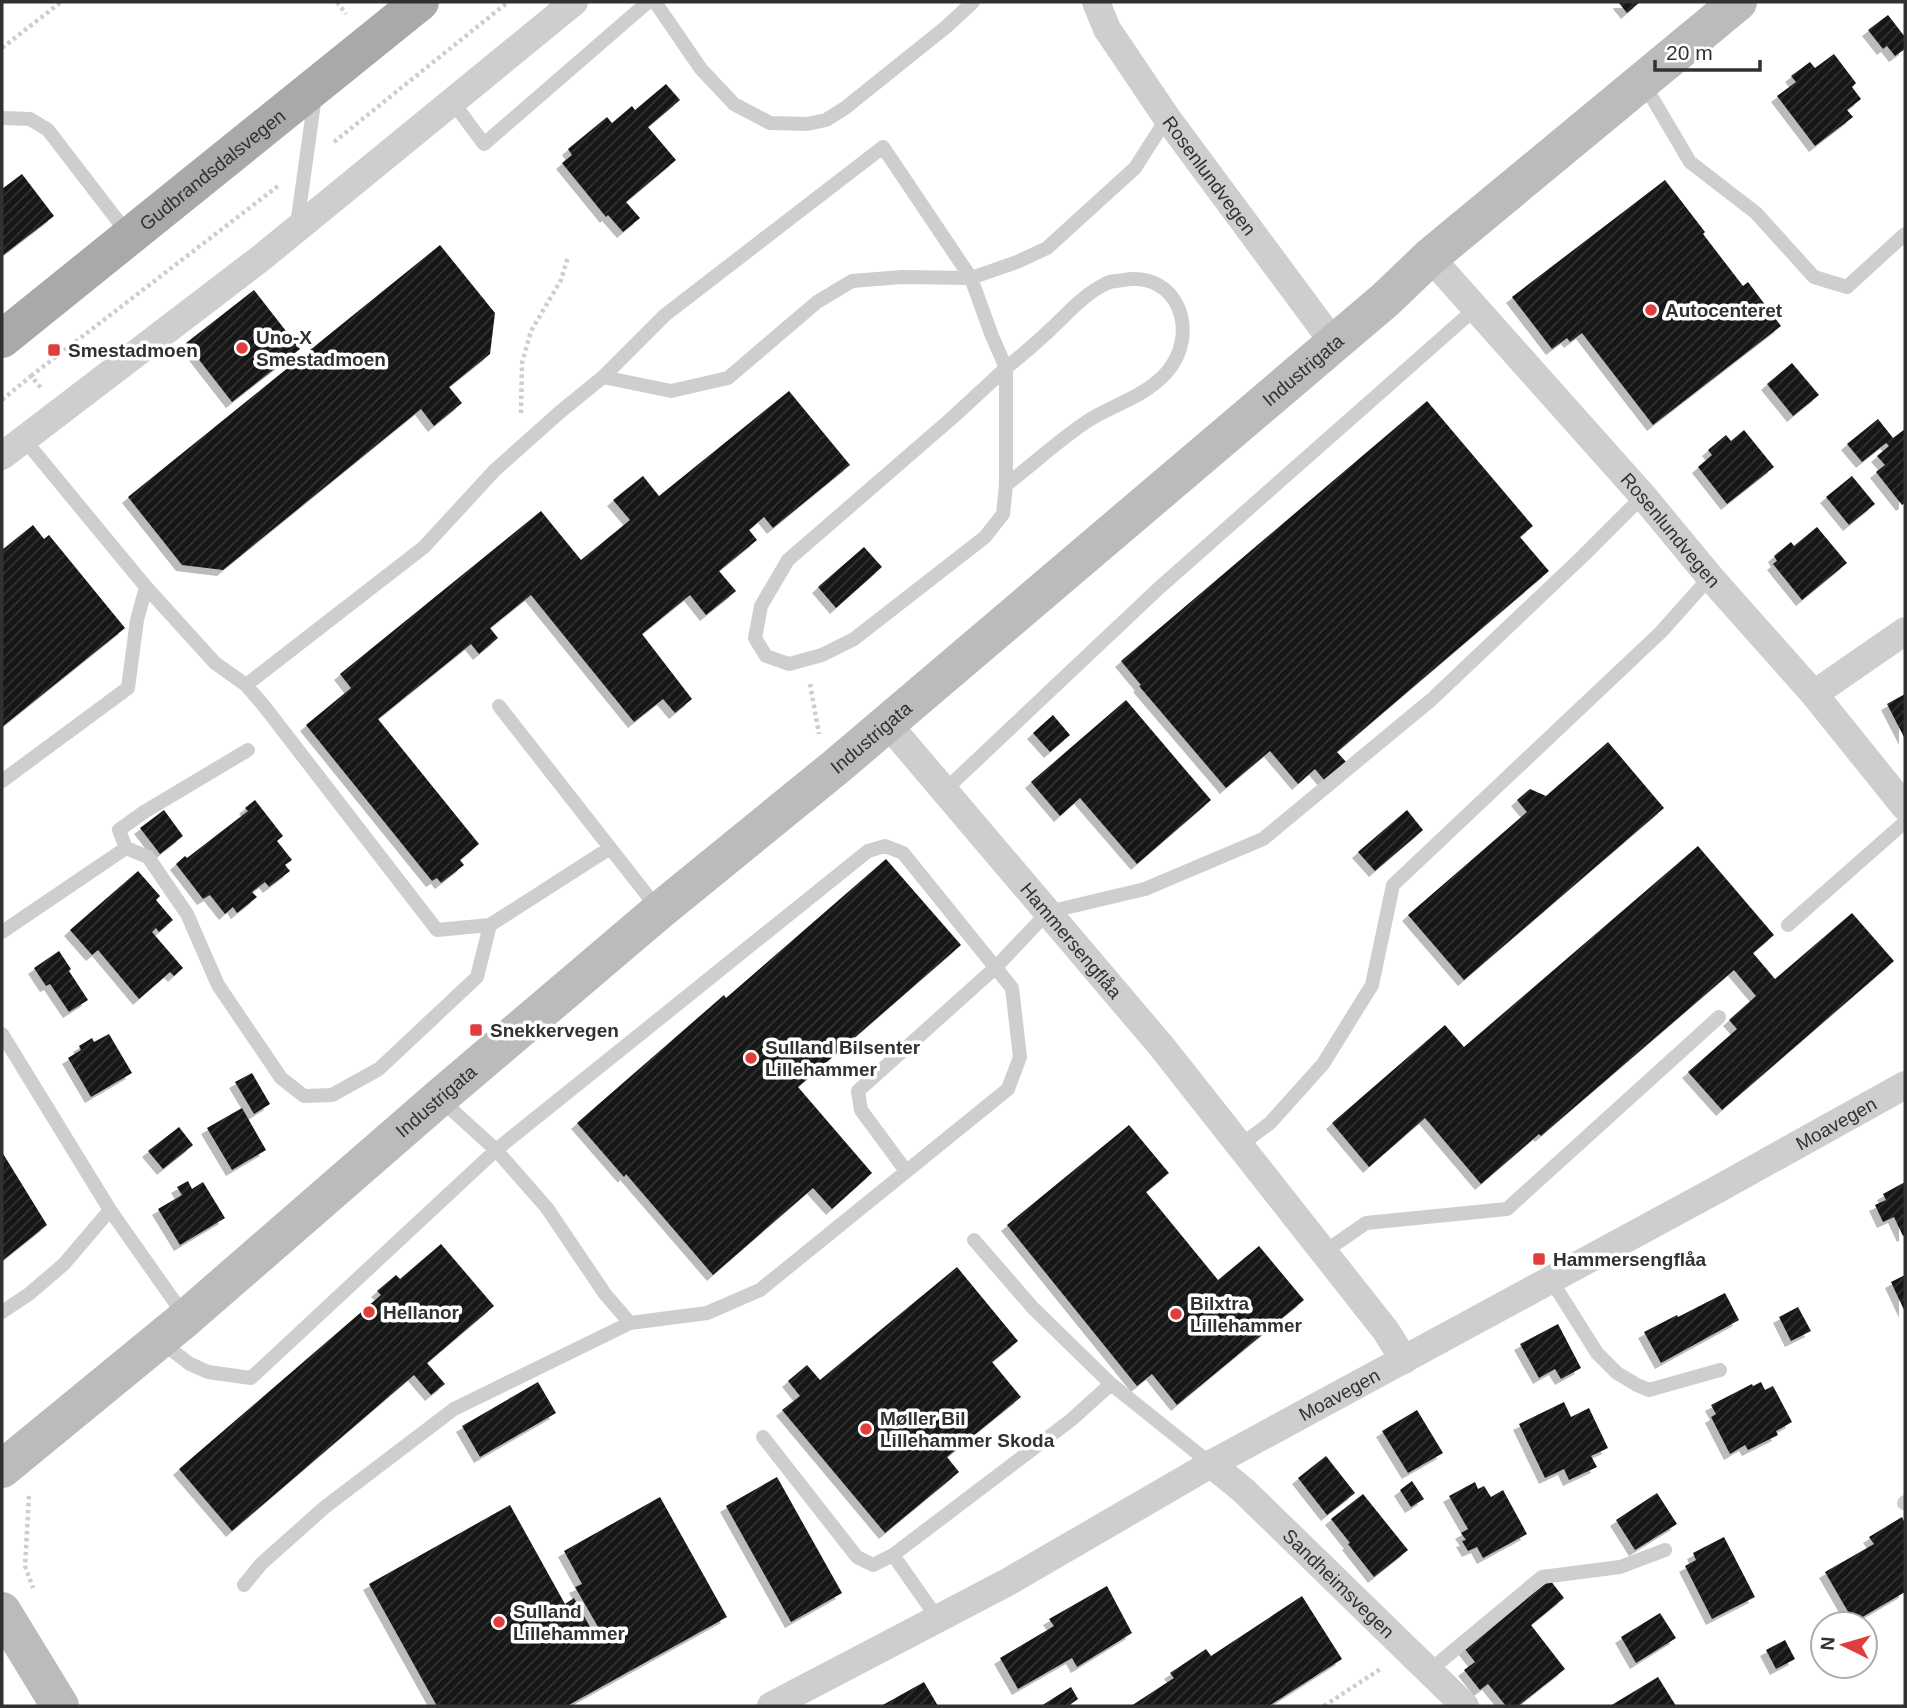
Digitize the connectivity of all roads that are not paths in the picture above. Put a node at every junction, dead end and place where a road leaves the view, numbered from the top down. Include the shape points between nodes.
1 (421, 2) edge
2 (574, 2) edge
3 (648, 2) edge
4 (654, 2) edge
5 (973, 2) edge
6 (1096, 2) edge
7 (1738, 2) edge
8 (1643, 81) junction
9 (316, 85) junction
10 (452, 101) junction
11 (2, 118) edge
12 (1167, 118) junction
13 (296, 230) junction
14 (1905, 234) edge
15 (129, 235) junction
16 (1430, 257) junction
17 (971, 278) junction
18 (1476, 309) junction
19 (2, 339) edge
20 (1333, 342) junction
21 (1006, 368) junction
22 (603, 377) junction
23 (23, 438) junction
24 (2, 456) edge
25 (1006, 485) junction
26 (1643, 496) junction
27 (1710, 577) junction
28 (146, 587) junction
29 (1905, 631) edge
30 (246, 685) junction
31 (1814, 694) junction
32 (499, 706) dead end
33 (887, 723) junction
34 (248, 750) dead end
35 (2, 781) edge
36 (945, 790) junction
37 (1905, 807) edge
38 (1905, 822) edge
39 (126, 848) junction
40 (610, 848) junction
41 (659, 911) junction
42 (1048, 912) junction
43 (490, 925) junction
44 (1788, 925) dead end
45 (2, 932) edge
46 (995, 968) junction
47 (1718, 1017) dead end
48 (2, 1034) edge
49 (1905, 1085) edge
50 (439, 1098) junction
51 (1239, 1146) junction
52 (496, 1150) junction
53 (906, 1171) junction
54 (110, 1210) junction
55 (974, 1240) dead end
56 (1324, 1252) junction
57 (1551, 1280) junction
58 (2, 1312) edge
59 (630, 1324) junction
60 (173, 1329) junction
61 (1404, 1360) junction
62 (1720, 1370) dead end
63 (1111, 1384) junction
64 (763, 1437) dead end
65 (12, 1461) edge
66 (1211, 1464) junction
67 (1665, 1549) dead end
68 (892, 1555) junction
69 (244, 1585) dead end
70 (2, 1611) edge
71 (938, 1619) junction
72 (1429, 1671) junction
73 (52, 1700) edge
74 (771, 1706) edge
75 (1465, 1706) edge

1 - 9 main road, Gudbrandsdalsvegen
2 - 10 street
3 - 10 lane via 484,144
4 - 5 lane via 701,69 734,104 770,123 807,124 826,120 845,108
6 - 12 street, Rosenlundvegen via 1107,29
7 - 8 street, Industrigata
8 - 14 lane via 1690,162 1756,213 1814,277 1847,287
8 - 16 street, Industrigata
9 - 13 lane
9 - 15 main road, Gudbrandsdalsvegen
10 - 13 street
11 - 15 lane via 30,119 48,130
12 - 17 lane via 1135,168 1047,248
12 - 20 street, Rosenlundvegen
13 - 23 street
15 - 19 main road, Gudbrandsdalsvegen
16 - 18 street, Rosenlundvegen
16 - 20 street, Industrigata
17 - 21 lane
17 - 22 lane via 852,281 817,302 728,378 671,391
17 - 22 lane via 883,147 666,315
18 - 26 street, Rosenlundvegen
18 - 36 lane via 1159,588
20 - 33 street, Industrigata
21 - 25 lane
21 - 25 lane via 1083,299 1109,282 1148,280 1166,289 1180,306 1184,331 1167,373 1130,400 1086,422
21 - 25 lane via 788,560 761,606 755,638 766,656 789,664 854,639 985,537 1003,514
22 - 30 lane via 494,471 425,547
23 - 24 street
23 - 28 lane
26 - 27 street, Rosenlundvegen
26 - 42 lane via 1431,700 1262,839 1144,889
27 - 31 street, Rosenlundvegen
27 - 51 lane via 1661,632 1393,885 1372,985 1324,1064 1270,1123
28 - 30 lane via 215,663
28 - 35 lane via 128,688
29 - 31 street
30 - 43 lane via 438,930
31 - 37 street, Rosenlundvegen
32 - 40 lane
33 - 36 street, Hammersengflåa
33 - 41 street, Industrigata
34 - 39 lane via 119,830
36 - 42 street, Hammersengflåa
38 - 44 lane
39 - 43 lane via 148,857 187,914 218,985 281,1079 304,1096 332,1095 379,1069 477,977
39 - 45 lane
40 - 41 lane
40 - 43 lane
41 - 50 street, Industrigata
42 - 46 lane
42 - 51 street, Hammersengflåa
46 - 52 lane via 903,853 885,846 868,851
46 - 53 lane via 1012,988 1020,1058 1007,1089
46 - 53 lane via 858,1091 861,1110
47 - 56 lane via 1507,1209 1366,1223
48 - 54 lane
49 - 57 street, Moavegen
50 - 52 lane
50 - 60 street, Industrigata
51 - 56 street, Hammersengflåa
52 - 59 lane via 547,1208
52 - 60 lane via 251,1378 208,1373 190,1364
53 - 59 lane via 760,1290 707,1313
54 - 58 lane via 64,1264
54 - 60 lane
55 - 63 lane via 1033,1308
56 - 61 street, Hammersengflåa
57 - 61 street, Moavegen
57 - 62 lane via 1597,1353 1637,1385 1649,1390
59 - 69 lane via 454,1409 325,1507
60 - 65 street, Industrigata
61 - 66 street, Moavegen
63 - 66 lane
63 - 68 lane via 1071,1420
64 - 68 lane via 856,1557 873,1565
66 - 71 street, Moavegen
66 - 72 street, Sandheimsvegen
67 - 72 lane via 1620,1567 1542,1577
68 - 71 lane
70 - 73 street
71 - 74 street, Moavegen
72 - 75 street, Sandheimsvegen

